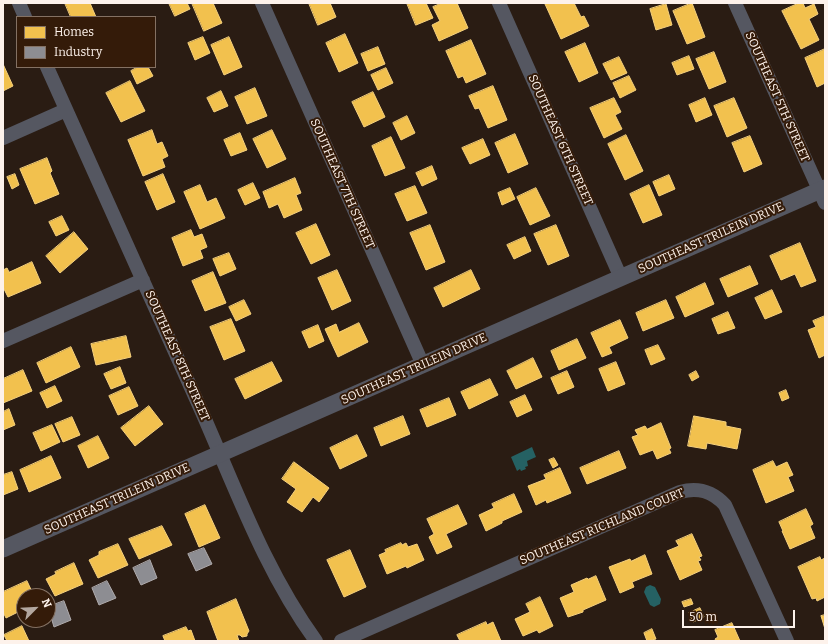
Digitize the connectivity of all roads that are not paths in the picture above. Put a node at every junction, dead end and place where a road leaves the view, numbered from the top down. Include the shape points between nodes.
1 (19, 3) edge
2 (262, 3) edge
3 (499, 3) edge
4 (735, 3) edge
5 (25, 16) edge
6 (47, 68) edge
7 (66, 110) junction
8 (3, 138) edge
9 (823, 194) edge
10 (621, 278) junction
11 (143, 280) junction
12 (3, 341) edge
13 (423, 365) junction
14 (221, 454) junction
15 (3, 549) edge
16 (316, 641) edge
17 (341, 641) edge
18 (787, 641) edge

1 - 5 street
2 - 13 street, SOUTHEAST 7TH STREET
3 - 10 street, SOUTHEAST 6TH STREET
4 - 9 street, SOUTHEAST 5TH STREET
6 - 7 street, SOUTHEAST 8TH STREET
7 - 8 street
7 - 11 street, SOUTHEAST 8TH STREET
9 - 10 street, SOUTHEAST TRILEIN DRIVE
10 - 13 street, SOUTHEAST TRILEIN DRIVE
11 - 12 street
11 - 14 street, SOUTHEAST 8TH STREET
13 - 14 street, SOUTHEAST TRILEIN DRIVE
14 - 15 street, SOUTHEAST TRILEIN DRIVE
14 - 16 street, SOUTHEAST 8TH STREET via 276,577
17 - 18 street, SOUTHEAST RICHLAND COURT via 680,492 696,489 714,495 725,504

